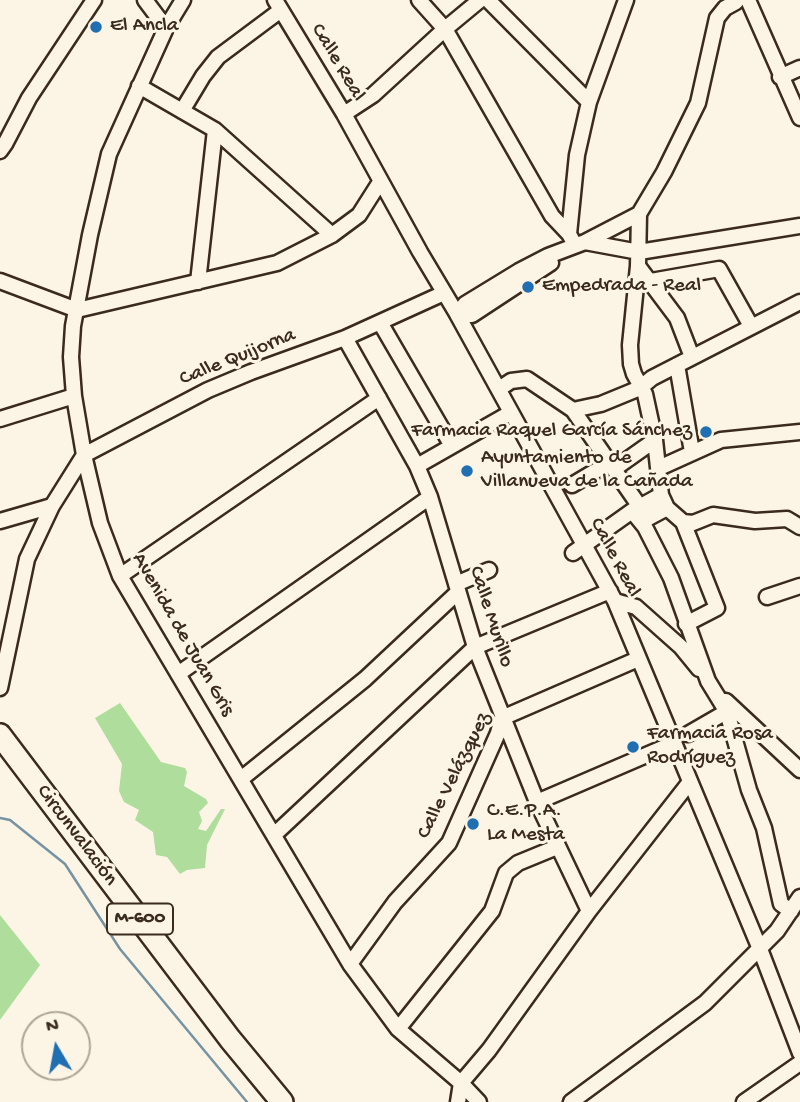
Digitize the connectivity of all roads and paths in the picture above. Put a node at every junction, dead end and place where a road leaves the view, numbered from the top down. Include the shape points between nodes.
1 (94, 0) edge
2 (145, 0) edge
3 (183, 0) edge
4 (419, 0) edge
5 (480, 0) edge
6 (488, 0) edge
7 (626, 0) edge
8 (739, 1) edge
9 (718, 2) edge
10 (278, 5) edge
11 (716, 23) junction
12 (166, 28) junction
13 (445, 29) junction
14 (800, 68) edge
15 (780, 77) junction
16 (139, 86) junction
17 (589, 102) junction
18 (182, 111) junction
19 (344, 114) junction
20 (800, 118) edge
21 (215, 130) junction
22 (0, 151) edge
23 (380, 182) junction
24 (571, 200) junction
25 (639, 214) junction
26 (552, 216) junction
27 (800, 226) edge
28 (332, 235) junction
29 (576, 240) junction
30 (639, 259) junction
31 (0, 281) edge
32 (651, 281) junction
33 (198, 282) junction
34 (444, 293) junction
35 (800, 303) edge
36 (77, 310) junction
37 (457, 314) junction
38 (381, 324) junction
39 (751, 327) junction
40 (345, 338) junction
41 (692, 357) junction
42 (677, 365) junction
43 (640, 388) junction
44 (499, 389) junction
45 (74, 396) junction
46 (379, 398) junction
47 (573, 410) junction
48 (510, 413) junction
49 (0, 419) edge
50 (800, 432) edge
51 (655, 440) junction
52 (452, 446) junction
53 (692, 452) junction
54 (84, 455) junction
55 (417, 466) junction
56 (612, 466) junction
57 (659, 468) junction
58 (65, 484) junction
59 (572, 485) dead end
60 (93, 489) junction
61 (430, 497) junction
62 (664, 501) junction
63 (52, 506) junction
64 (638, 513) junction
65 (0, 521) edge
66 (683, 522) junction
67 (800, 527) edge
68 (578, 548) junction
69 (489, 570) dead end
70 (120, 576) junction
71 (800, 586) edge
72 (457, 588) junction
73 (612, 596) junction
74 (767, 597) dead end
75 (686, 624) junction
76 (475, 647) junction
77 (638, 659) junction
78 (178, 674) junction
79 (708, 681) junction
80 (0, 688) edge
81 (730, 710) junction
82 (502, 718) junction
83 (688, 734) dead end
84 (0, 735) edge
85 (673, 744) junction
86 (799, 767) edge
87 (241, 779) junction
88 (689, 783) junction
89 (537, 802) junction
90 (274, 835) junction
91 (557, 847) junction
92 (800, 897) edge
93 (589, 911) junction
94 (790, 911) junction
95 (760, 949) junction
96 (350, 964) junction
97 (398, 1029) junction
98 (800, 1053) edge
99 (800, 1063) edge
100 (461, 1083) junction
101 (282, 1102) edge
102 (457, 1102) edge
103 (479, 1102) edge
104 (571, 1102) edge
105 (744, 1102) edge

1 - 22 street
2 - 12 street
3 - 12 street, Avenida de Juan Gris
4 - 13 street
5 - 13 street
6 - 17 street
7 - 17 street
8 - 11 street via 722,11
8 - 15 street via 754,16
9 - 11 street
10 - 18 street via 218,57
10 - 19 street, Calle Real
11 - 25 street via 698,103
12 - 16 street, Avenida de Juan Gris
13 - 19 street via 373,95
13 - 26 street
14 - 15 street
15 - 20 street
16 - 18 street
16 - 36 street, Avenida de Juan Gris via 109,154
17 - 24 street
18 - 21 street
19 - 23 street, Calle Real
21 - 28 street
21 - 33 street
23 - 28 street via 359,215
23 - 34 street, Calle Real
24 - 26 street
24 - 29 street
25 - 29 street
25 - 30 street
26 - 29 street
27 - 30 street
28 - 33 street via 276,263
29 - 30 street
29 - 37 street via 500,282
30 - 32 street
30 - 43 street via 630,345
31 - 36 street
32 - 39 street via 719,269
32 - 41 street via 677,318
33 - 36 street
34 - 37 street, Calle Real
34 - 38 street, Calle Quijorna
35 - 39 street
36 - 45 street, Avenida de Juan Gris via 71,357
37 - 44 street, Calle Real
38 - 40 street, Calle Quijorna
38 - 52 street
39 - 41 street
40 - 46 street, Calle Murillo
40 - 54 street, Calle Quijorna via 208,390
41 - 42 street
42 - 43 street
42 - 53 street
43 - 47 street
43 - 51 street
44 - 47 street via 527,379
44 - 48 street, Calle Real
45 - 49 street
45 - 54 street, Avenida de Juan Gris
46 - 55 street, Calle Murillo
46 - 70 street
47 - 56 street
48 - 52 street
48 - 68 street, Calle Real
50 - 53 street via 721,440
51 - 56 street
51 - 57 street
52 - 55 street
53 - 57 street
54 - 58 street, Calle Quijorna
54 - 60 street, Avenida de Juan Gris
55 - 61 street, Calle Murillo
56 - 59 street
56 - 64 street
57 - 62 street
58 - 60 street
58 - 63 street, Calle Quijorna
60 - 70 street, Avenida de Juan Gris
61 - 72 street, Calle Murillo via 447,522
61 - 78 street
62 - 64 street
62 - 66 street
63 - 65 street
63 - 80 street, Calle Quijorna via 27,559
64 - 68 street
64 - 75 street via 671,578
66 - 67 street via 713,515 755,521 787,519
66 - 75 street via 717,608
68 - 73 street, Calle Real
69 - 72 street
70 - 78 street, Avenida de Juan Gris
71 - 74 street
72 - 76 street, Calle Murillo
72 - 87 street via 365,680
73 - 76 street
73 - 77 street, Calle Real
73 - 79 street via 636,607 681,647
75 - 79 street
76 - 82 street, Calle Murillo
76 - 90 street
77 - 82 street, Calle Velázquez
77 - 85 street, Calle Real
78 - 87 street, Avenida de Juan Gris
79 - 81 street
81 - 83 street
81 - 86 street
81 - 94 street via 782,904
82 - 89 street, Calle Murillo
82 - 96 street, Calle Velázquez via 449,843 395,902
84 - 101 highway, Circunvalación / M-600
85 - 88 street, Calle Real
85 - 89 street
87 - 90 street, Avenida de Juan Gris
88 - 93 street
88 - 95 street, Calle Real
89 - 91 street, Calle Murillo
90 - 96 street, Avenida de Juan Gris
91 - 93 street, Calle Murillo
91 - 97 street via 506,873 492,911
92 - 94 street
93 - 100 street
94 - 95 street
95 - 98 street, Calle Real
95 - 104 street via 705,1003
96 - 97 street, Avenida de Juan Gris
97 - 100 street, Avenida de Juan Gris
99 - 105 street
100 - 102 street
100 - 103 street, Avenida de Juan Gris

